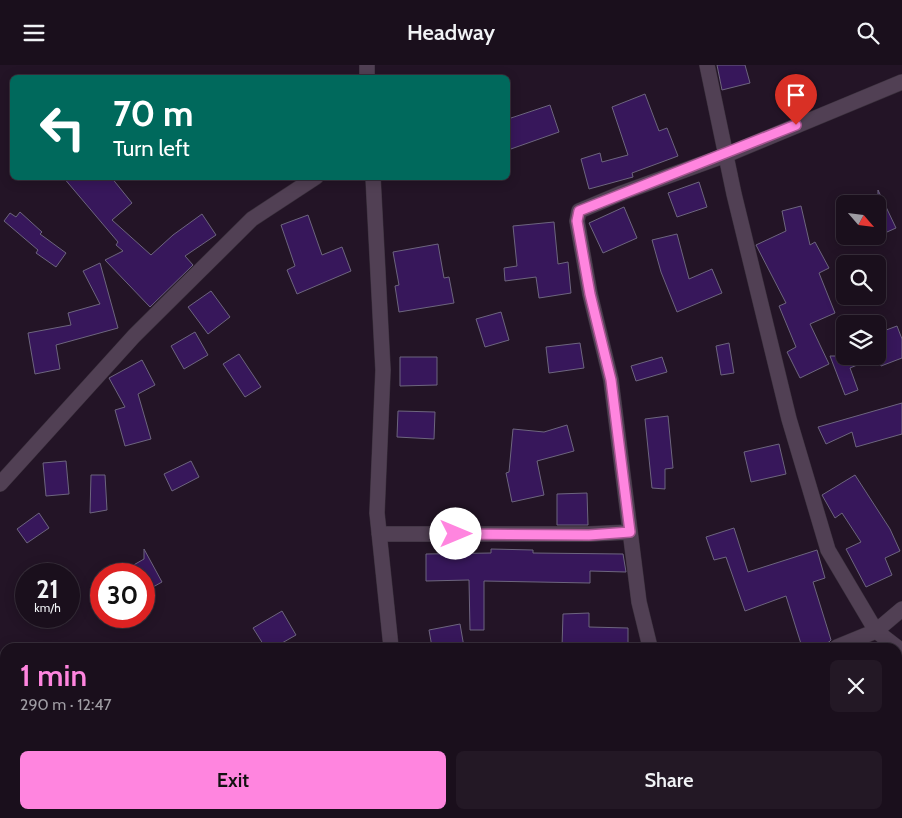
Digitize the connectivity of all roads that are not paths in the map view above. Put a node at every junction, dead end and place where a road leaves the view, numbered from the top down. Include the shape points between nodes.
1 (706, 65) edge
2 (902, 81) edge
3 (726, 155) junction
4 (311, 180) edge
5 (373, 180) edge
6 (0, 484) edge
7 (630, 532) junction
8 (379, 534) junction
9 (902, 609) edge
10 (876, 631) junction
11 (391, 643) edge
12 (649, 643) edge
13 (847, 643) edge
14 (892, 643) edge

1 - 3 street
2 - 3 street
3 - 7 street via 579,211 577,221 590,294 611,380
3 - 10 street via 789,419 828,550
4 - 6 street via 252,219 134,336
5 - 8 street via 383,370 377,513
7 - 8 street via 589,535
7 - 12 street via 638,602
8 - 11 street
9 - 10 street
10 - 13 street
10 - 14 street

